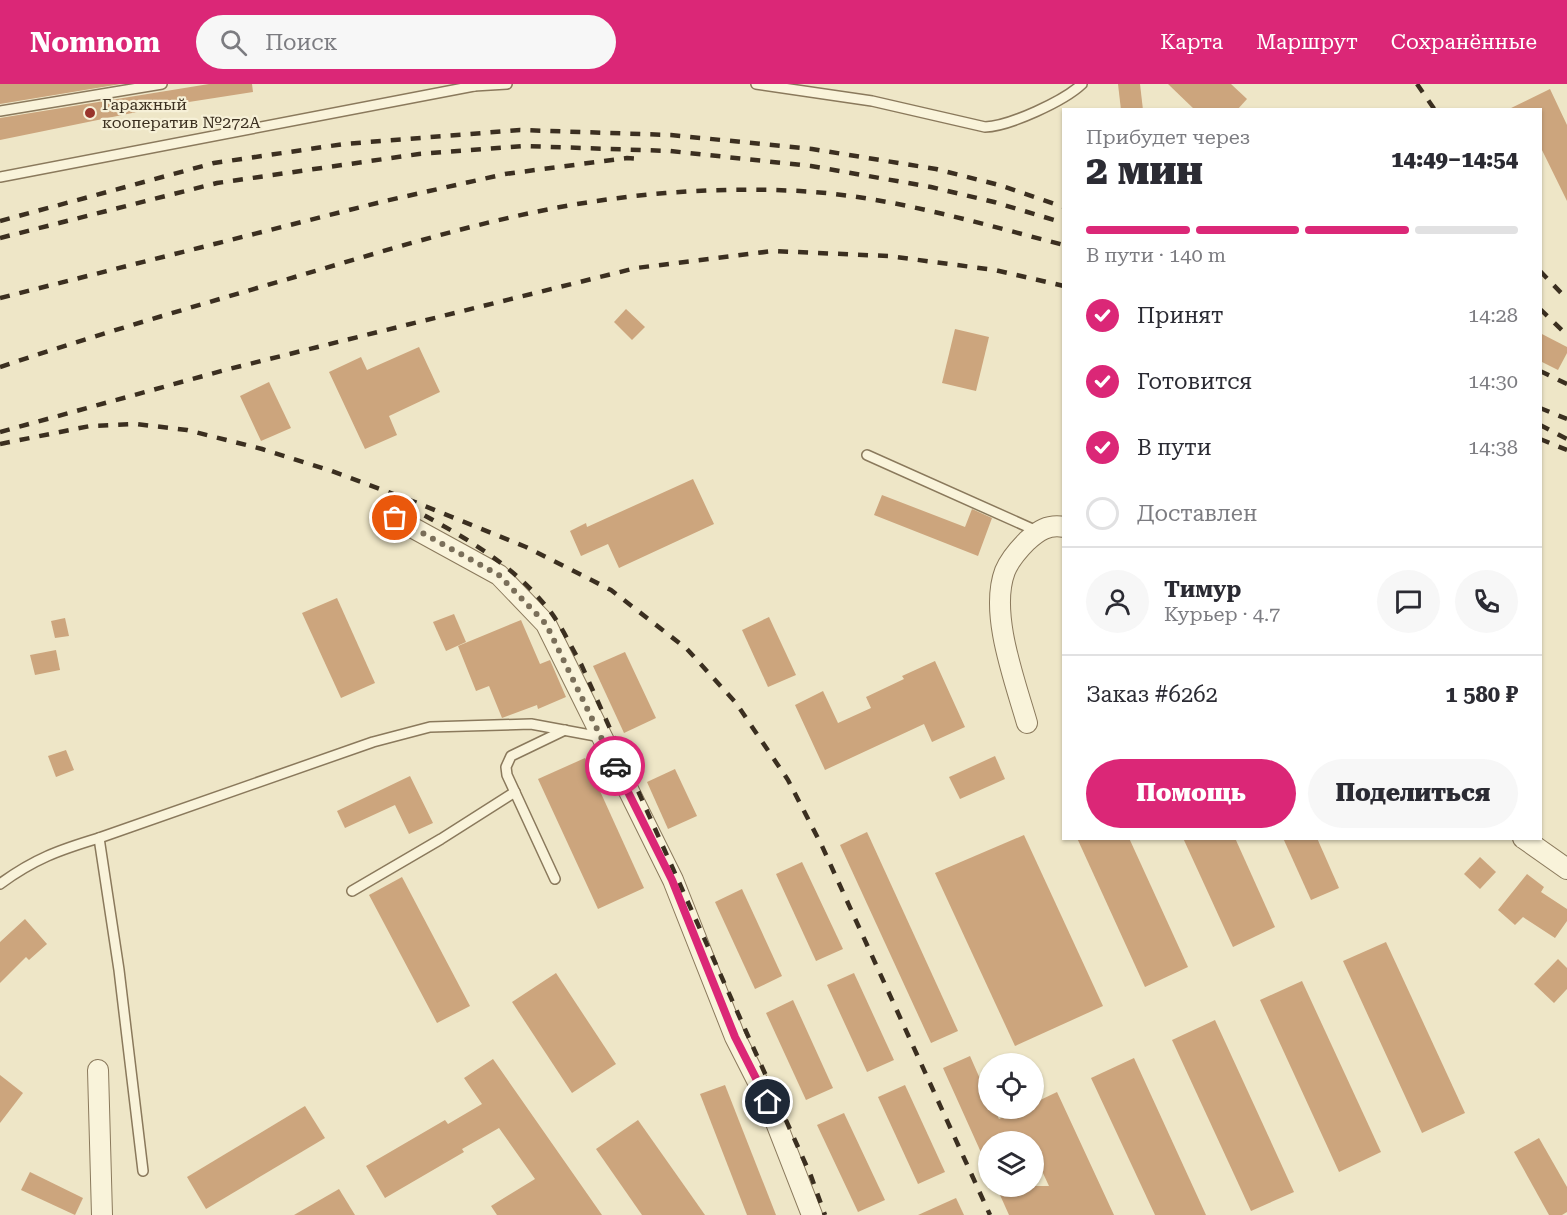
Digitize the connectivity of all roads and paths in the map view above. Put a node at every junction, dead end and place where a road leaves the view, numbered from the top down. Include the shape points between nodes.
1 (162, 84) edge
2 (507, 84) edge
3 (756, 84) edge
4 (763, 84) edge
5 (1082, 84) edge
6 (474, 85) edge
7 (0, 111) edge
8 (0, 177) edge
9 (867, 455) dead end
10 (395, 518) dead end
11 (1062, 527) edge
12 (1038, 531) junction
13 (1027, 723) dead end
14 (565, 730) junction
15 (601, 737) junction
16 (515, 792) junction
17 (99, 838) junction
18 (1526, 840) edge
19 (1567, 869) edge
20 (555, 879) dead end
21 (0, 884) edge
22 (352, 891) dead end
23 (98, 1070) dead end
24 (143, 1171) dead end
25 (102, 1215) edge
26 (812, 1215) edge

1 - 7 lane
2 - 6 lane
3 - 4 lane
4 - 5 lane via 872,101 995,127 1049,106
6 - 8 lane
9 - 12 lane
10 - 15 street via 499,575 546,624
11 - 12 street
12 - 13 street via 1015,553 1001,589 1002,635
14 - 15 lane
14 - 16 lane via 511,756 506,767
14 - 17 lane via 531,724 430,727 373,742
15 - 26 street via 672,880
16 - 20 lane
16 - 22 lane
17 - 21 lane via 33,861
17 - 24 lane
18 - 19 street
23 - 25 street

